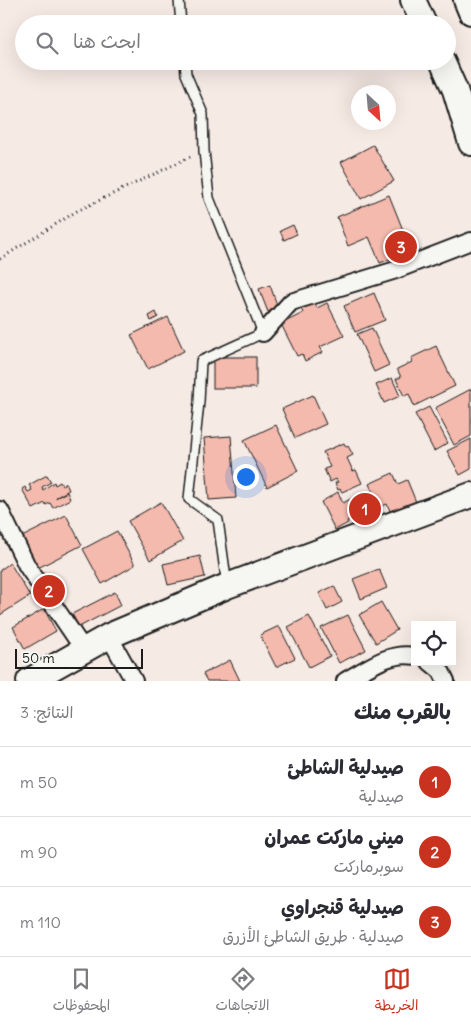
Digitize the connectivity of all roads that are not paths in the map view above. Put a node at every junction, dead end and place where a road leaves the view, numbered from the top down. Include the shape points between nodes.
1 (178, 0) edge
2 (413, 0) edge
3 (466, 0) edge
4 (471, 12) edge
5 (180, 15) edge
6 (420, 15) edge
7 (186, 70) edge
8 (446, 70) edge
9 (471, 143) edge
10 (471, 241) edge
11 (263, 333) junction
12 (471, 495) edge
13 (0, 510) edge
14 (227, 586) junction
15 (109, 636) junction
16 (84, 650) junction
17 (411, 656) edge
18 (435, 666) edge
19 (30, 681) edge
20 (134, 681) edge
21 (345, 681) edge
22 (446, 681) edge

1 - 5 lane
2 - 6 main road
3 - 4 main road
7 - 11 lane via 203,114 209,198
8 - 9 main road
10 - 11 street via 396,270 292,302
11 - 14 lane via 201,361 189,499 218,520
12 - 14 main road
13 - 16 street via 27,566
14 - 15 main road
15 - 16 main road
15 - 20 street
16 - 19 main road
17 - 21 street via 389,658
18 - 22 street

